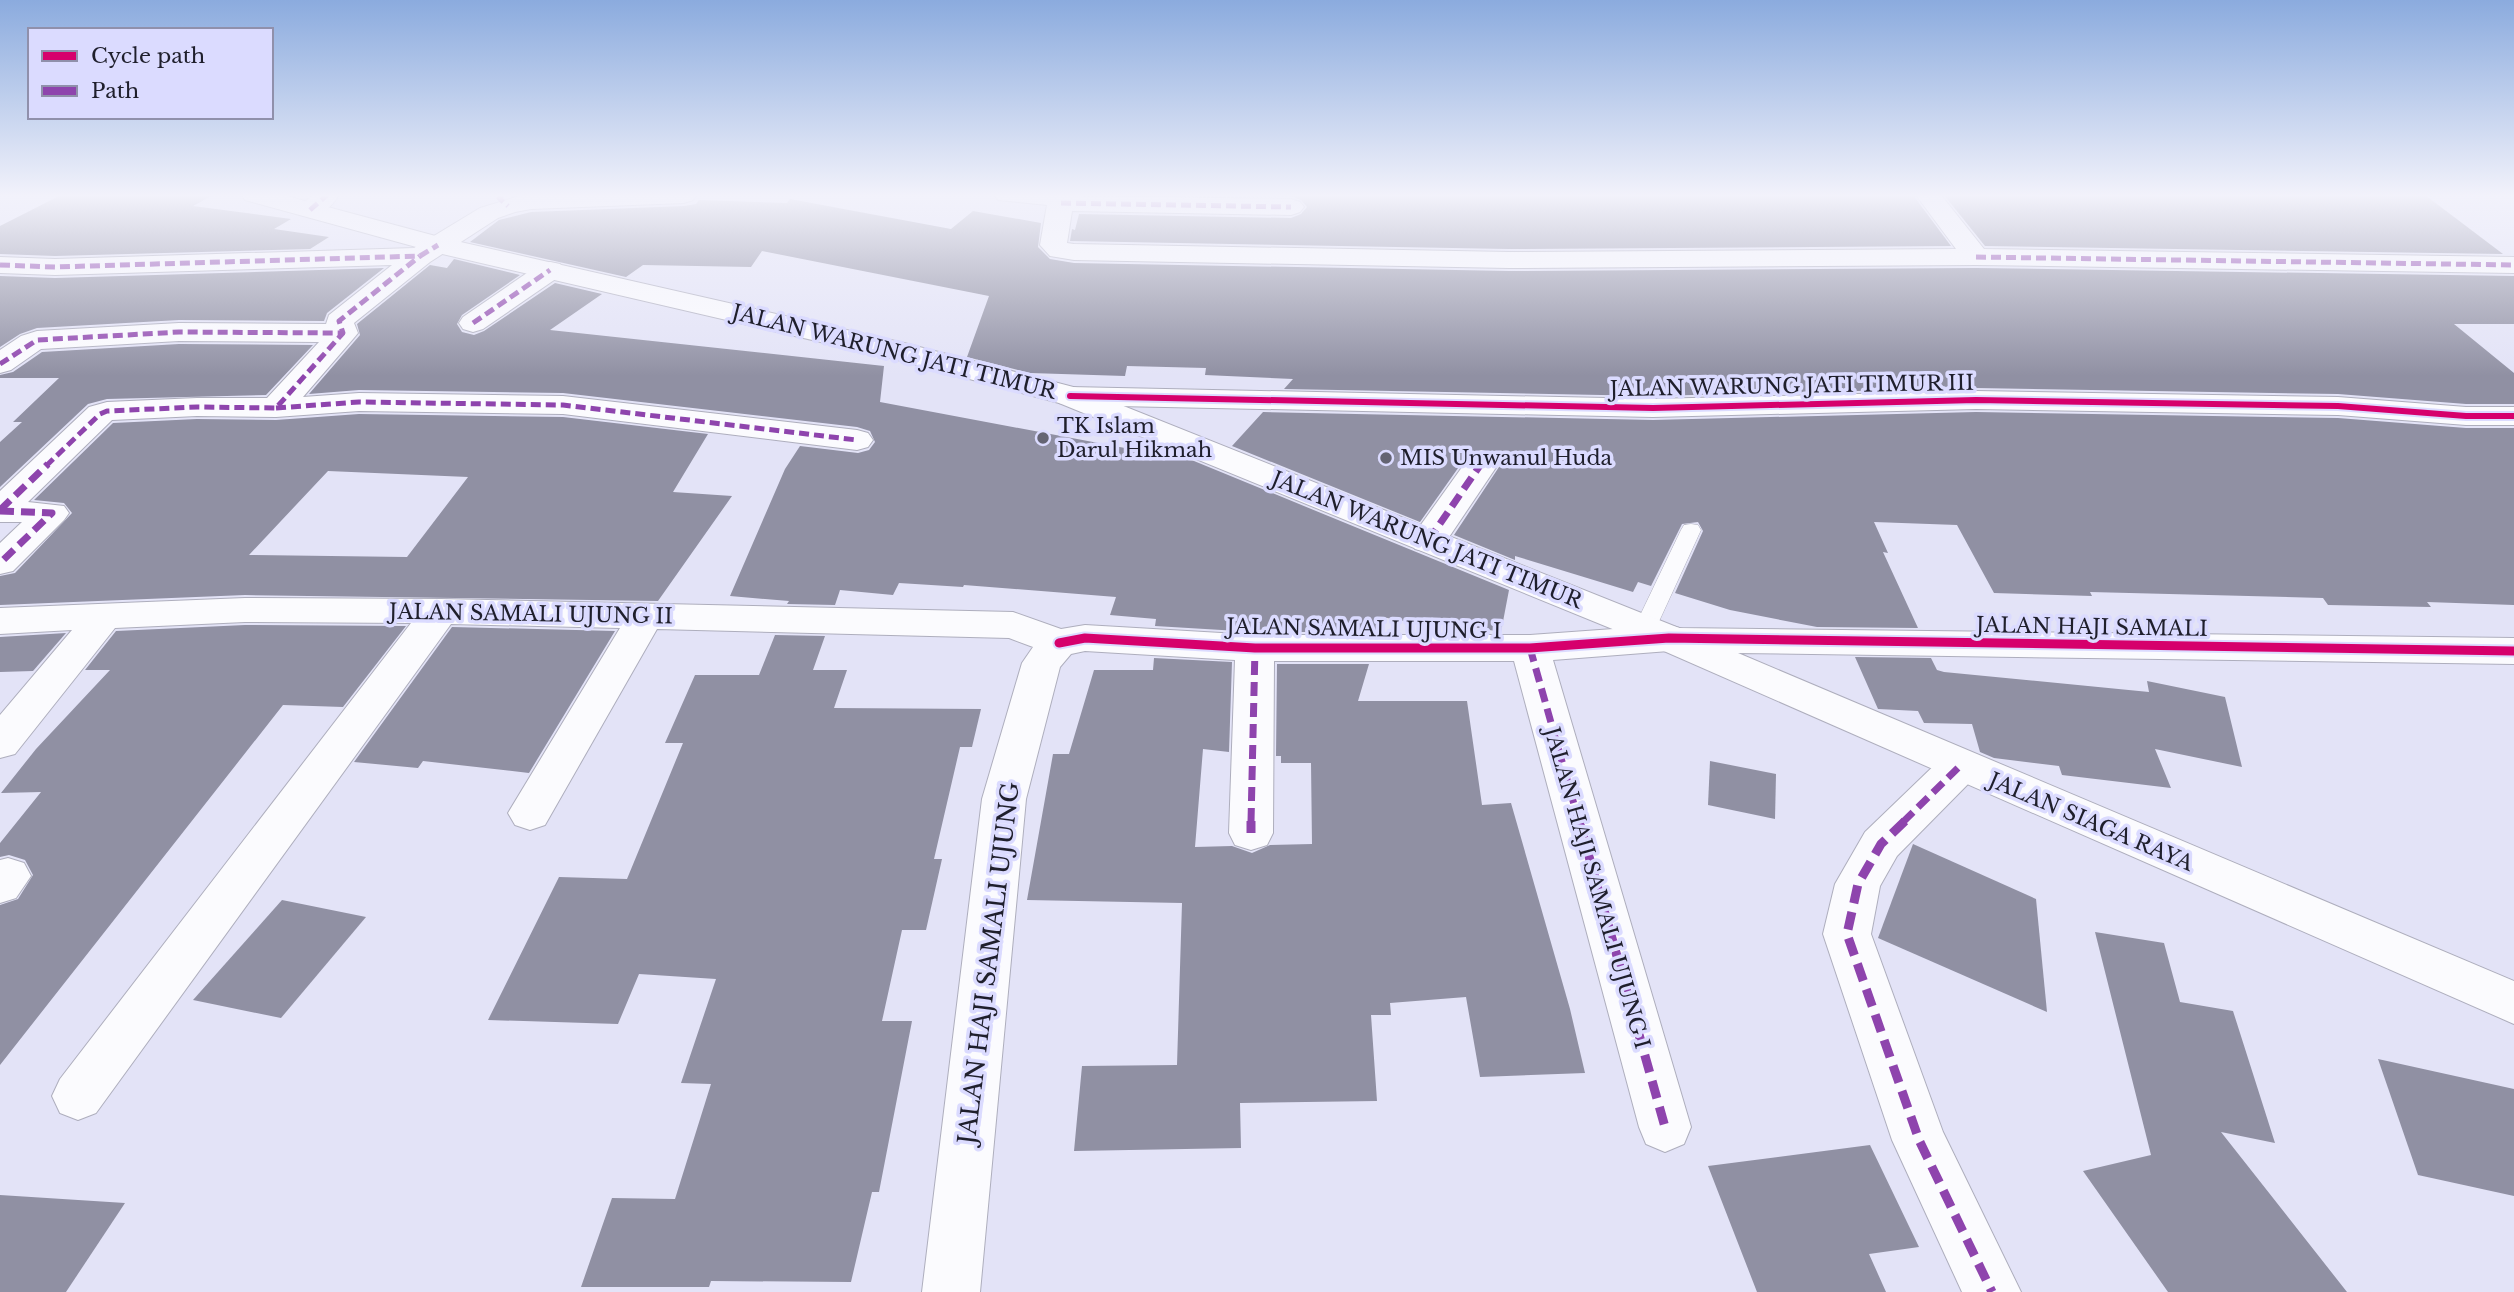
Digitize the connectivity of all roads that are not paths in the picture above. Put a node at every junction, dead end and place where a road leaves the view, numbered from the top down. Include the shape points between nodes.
1 (329, 255) edge
2 (423, 255) edge
3 (456, 255) edge
4 (1282, 255) edge
5 (1976, 257) joint
6 (0, 265) edge
7 (2513, 265) edge
8 (550, 270) junction
9 (473, 323) dead end
10 (343, 333) junction
11 (0, 364) edge
12 (1070, 396) junction
13 (276, 408) junction
14 (2514, 416) edge
15 (857, 440) dead end
16 (1482, 463) dead end
17 (0, 511) edge
18 (1691, 530) dead end
19 (1428, 541) junction
20 (0, 563) edge
21 (441, 611) junction
22 (646, 616) junction
23 (104, 617) junction
24 (0, 621) edge
25 (1657, 633) junction
26 (1059, 643) junction
27 (1255, 648) junction
28 (1530, 648) junction
29 (2514, 651) edge
30 (0, 743) edge
31 (1960, 765) junction
32 (530, 813) dead end
33 (1251, 833) dead end
34 (2514, 1003) edge
35 (78, 1096) dead end
36 (1665, 1127) dead end
37 (951, 1292) edge
38 (1992, 1292) edge

1 - 6 street via 55,267
2 - 10 street via 339,321
3 - 8 street, JALAN WARUNG JATI TIMUR
4 - 5 street via 1509,260
5 - 7 street
8 - 9 street
8 - 12 street, JALAN WARUNG JATI TIMUR via 904,352
10 - 11 street via 179,332 37,340
10 - 13 street
12 - 14 street, JALAN WARUNG JATI TIMUR III via 1653,408 2054,401 2338,406
12 - 19 street, JALAN WARUNG JATI TIMUR
13 - 15 street via 359,402 564,405
13 - 17 street via 107,411
16 - 19 street
17 - 20 street via 52,513
18 - 25 lane
19 - 25 street, JALAN WARUNG JATI TIMUR
21 - 22 street, JALAN SAMALI UJUNG II
21 - 23 street, JALAN SAMALI UJUNG II via 245,610
21 - 35 street
22 - 26 street, JALAN SAMALI UJUNG II via 1013,625
22 - 32 street
23 - 24 street, JALAN SAMALI UJUNG II
23 - 30 street
25 - 28 street, JALAN SAMALI UJUNG I
25 - 29 street, JALAN HAJI SAMALI
25 - 31 street, JALAN SIAGA RAYA
26 - 27 street, JALAN SAMALI UJUNG I via 1084,638
26 - 37 street, JALAN HAJI SAMALI UJUNG via 1042,663 1004,799
27 - 28 street, JALAN SAMALI UJUNG I
27 - 33 street
28 - 36 street, JALAN HAJI SAMALI UJUNG I
31 - 34 street, JALAN SIAGA RAYA
31 - 38 street via 1881,844 1858,884 1847,934 1919,1140

